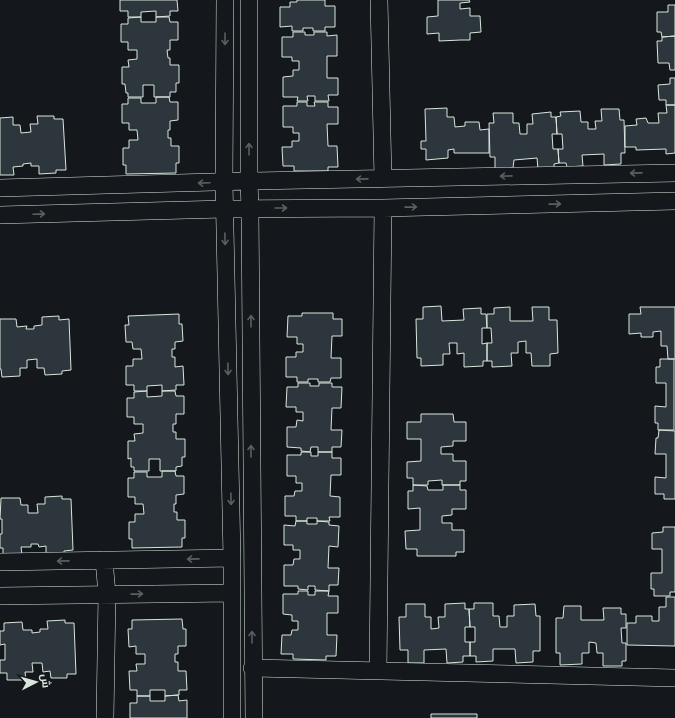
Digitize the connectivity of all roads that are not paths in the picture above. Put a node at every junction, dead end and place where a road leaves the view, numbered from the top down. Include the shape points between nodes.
1 (225, 0) edge
2 (249, 0) edge
3 (380, 0) edge
4 (675, 173) edge
5 (383, 179) junction
6 (249, 181) junction
7 (224, 182) junction
8 (0, 188) edge
9 (675, 201) edge
10 (383, 208) junction
11 (224, 209) junction
12 (250, 209) junction
13 (0, 215) edge
14 (232, 558) junction
15 (104, 560) junction
16 (0, 562) edge
17 (232, 593) junction
18 (106, 594) junction
19 (0, 596) edge
20 (252, 668) junction
21 (378, 671) junction
22 (675, 678) edge
23 (106, 718) edge
24 (232, 718) edge
25 (254, 718) edge

1 -> 7 street
6 -> 2 street
3 - 5 street
4 -> 5 street
5 -> 6 street
6 - 7 street
6 - 12 street
7 -> 8 street
7 - 11 street
10 -> 9 street
12 -> 10 street
10 - 21 street
11 - 12 street
13 -> 11 street
11 -> 14 street
20 -> 12 street
14 -> 15 street
14 - 17 street
15 -> 16 street
15 - 18 street
18 -> 17 street
17 - 24 street
18 - 19 street
18 - 23 street
20 - 21 street
20 - 25 street
21 - 22 street

